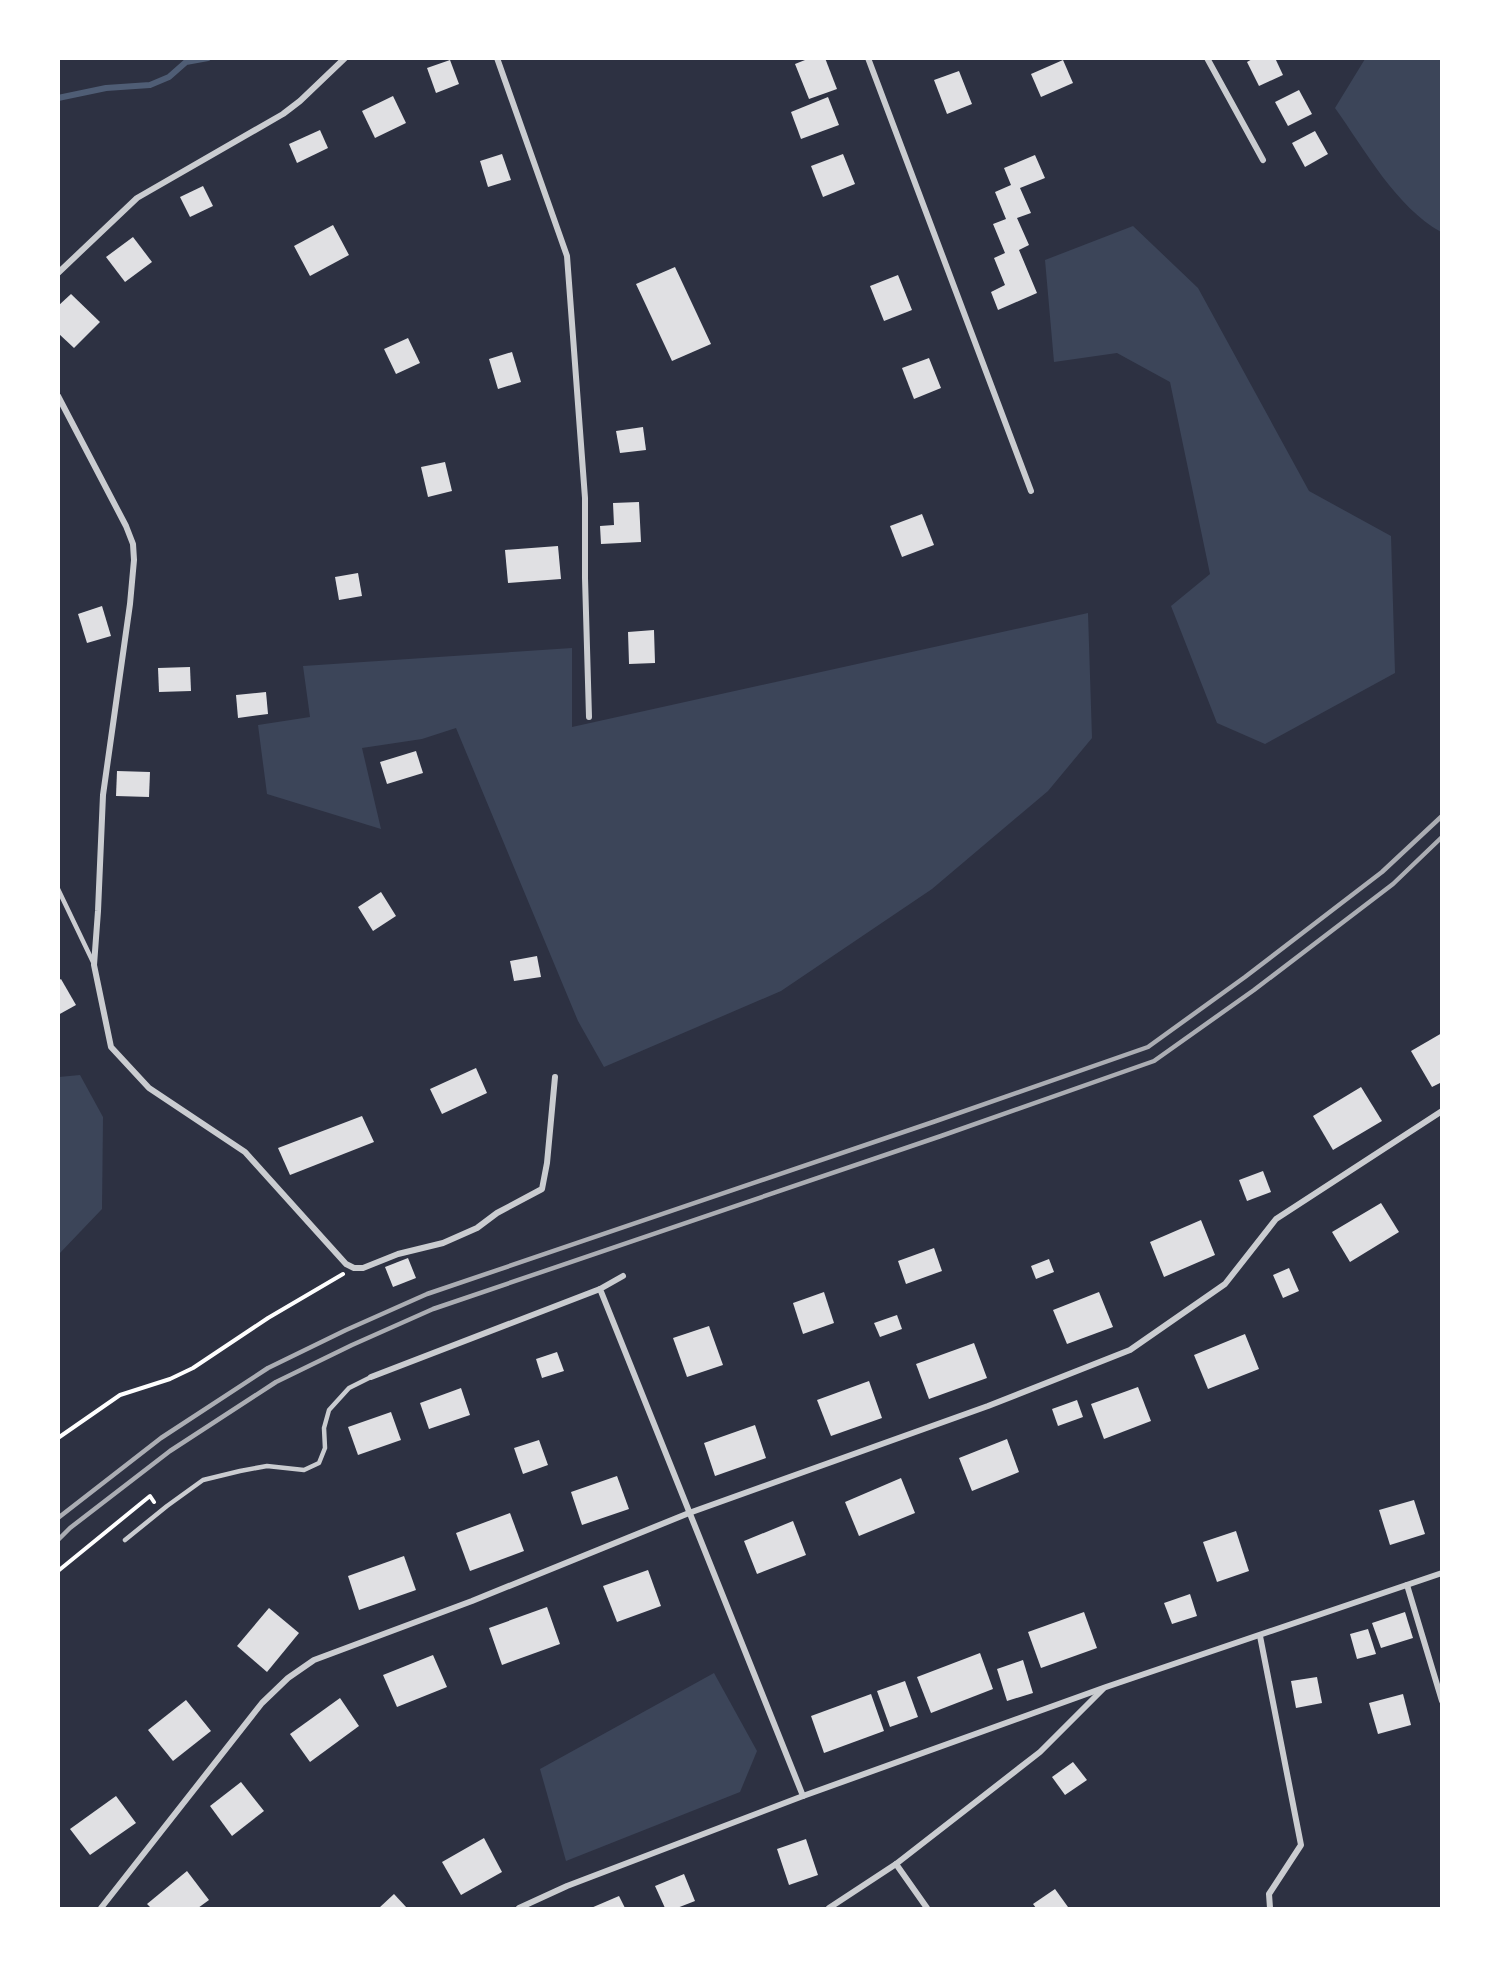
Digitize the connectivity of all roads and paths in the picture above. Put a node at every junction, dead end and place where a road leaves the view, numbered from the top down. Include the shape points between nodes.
1 (345, 58) edge
2 (496, 58) edge
3 (868, 58) edge
4 (1207, 58) edge
5 (1263, 160) dead end
6 (58, 273) edge
7 (58, 396) edge
8 (1031, 492) dead end
9 (589, 717) dead end
10 (58, 889) edge
11 (94, 965) junction
12 (555, 1077) dead end
13 (1442, 1111) edge
14 (354, 1268) junction
15 (623, 1276) dead end
16 (600, 1289) junction
17 (371, 1377) joint
18 (58, 1438) edge
19 (155, 1504) dead end
20 (689, 1513) junction
21 (125, 1540) dead end
22 (58, 1571) edge
23 (1442, 1573) edge
24 (1407, 1585) junction
25 (1260, 1636) junction
26 (1106, 1687) junction
27 (1442, 1701) edge
28 (803, 1796) junction
29 (896, 1864) junction
30 (101, 1908) edge
31 (519, 1908) edge
32 (829, 1908) edge
33 (927, 1908) edge
34 (1270, 1908) edge

1 - 6 street via 283,114 137,198
2 - 9 street via 567,256 585,498
3 - 8 street
4 - 5 street
7 - 11 street via 133,544 130,604 103,795
10 - 11 lane
11 - 14 street via 111,1047 149,1088 245,1152 346,1264
12 - 14 street via 542,1188 477,1228 443,1243
13 - 20 street via 1276,1219 1225,1284 1130,1350 977,1410
14 - 18 path via 193,1368 120,1395
15 - 16 street
16 - 17 street
16 - 20 street
17 - 21 lane via 349,1388 329,1410 324,1428 325,1448 319,1463 304,1470 267,1466 203,1480
19 - 22 path via 150,1496
20 - 28 street
20 - 30 street via 314,1660 262,1703
23 - 24 street
24 - 25 street
24 - 27 street
25 - 26 street
25 - 34 street via 1301,1845 1269,1894
26 - 28 street
26 - 29 street via 1040,1752
28 - 31 street
29 - 32 street
29 - 33 street

